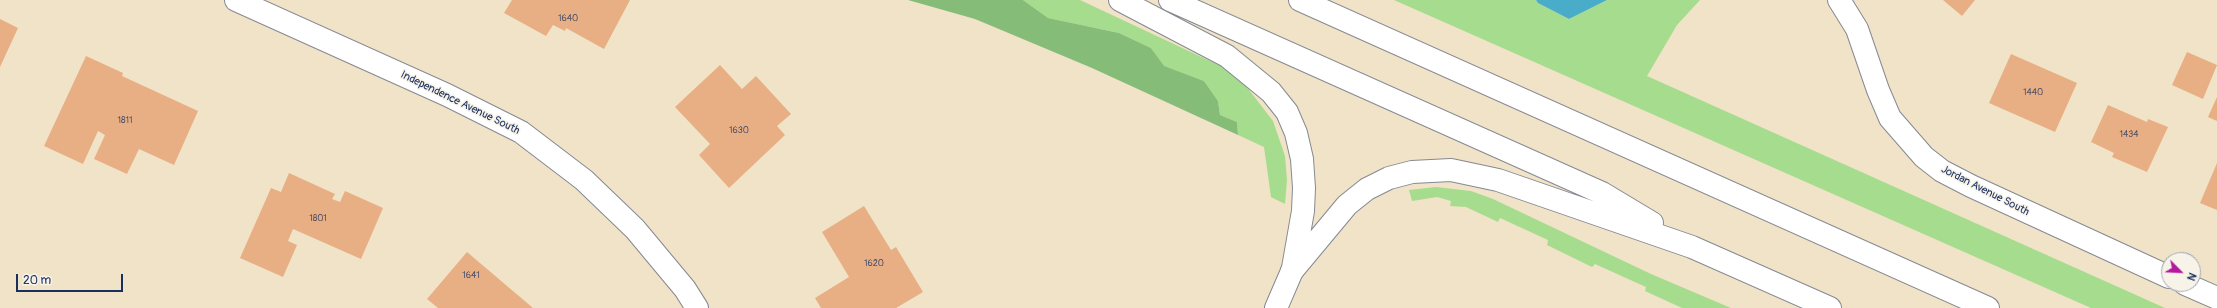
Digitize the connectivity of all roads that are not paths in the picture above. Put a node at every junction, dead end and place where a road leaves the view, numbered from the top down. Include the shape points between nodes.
1 (236, 0) edge
2 (1120, 0) edge
3 (1170, 0) edge
4 (1300, 0) edge
5 (1839, 0) edge
6 (1692, 247) junction
7 (1292, 272) junction
8 (2161, 273) edge
9 (2201, 291) edge
10 (2217, 298) edge
11 (697, 308) edge
12 (1276, 308) edge
13 (1830, 308) edge
14 (1988, 308) edge

1 - 11 main road, Independence Avenue South via 447,95 521,132 584,180 635,229 685,289
2 - 7 main road via 1227,56 1271,92 1287,112 1299,146 1304,188 1303,211
3 - 6 main road via 1602,193
4 - 14 main road
5 - 8 main road, Jordan Avenue South via 1857,29 1890,118 1924,157 1942,171 1971,186
6 - 7 main road via 1498,180 1451,170 1429,170 1389,178 1367,189 1347,204
6 - 13 main road
7 - 12 main road
9 - 10 main road

